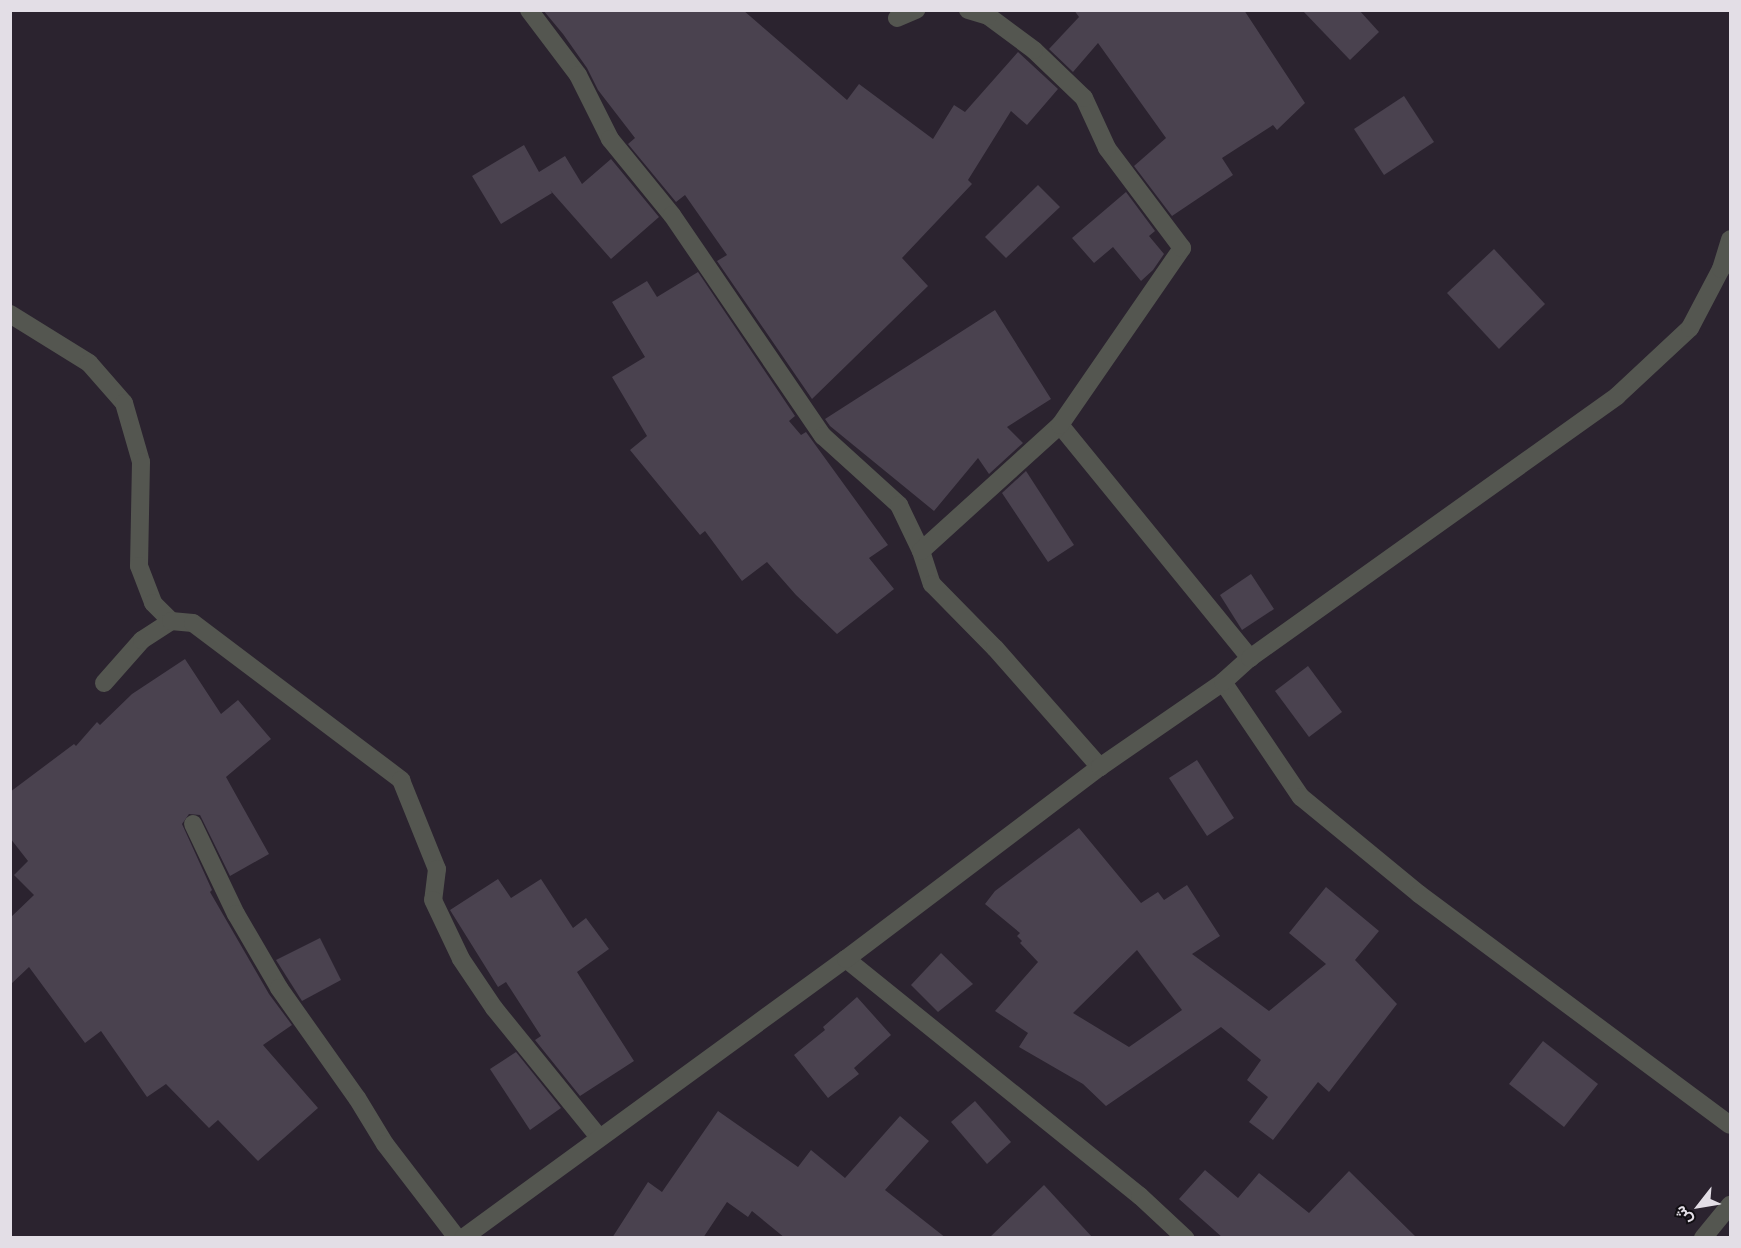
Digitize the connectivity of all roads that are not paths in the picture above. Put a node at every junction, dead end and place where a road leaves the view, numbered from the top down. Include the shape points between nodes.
1 (530, 10) edge
2 (916, 10) edge
3 (969, 10) edge
4 (897, 18) dead end
5 (1731, 239) edge
6 (10, 314) edge
7 (1060, 425) junction
8 (921, 551) junction
9 (171, 621) junction
10 (1250, 658) junction
11 (1223, 682) junction
12 (104, 683) dead end
13 (1100, 768) junction
14 (193, 824) dead end
15 (846, 959) junction
16 (1731, 1125) edge
17 (599, 1137) junction
18 (1731, 1205) edge
19 (457, 1238) edge
20 (463, 1238) edge
21 (1185, 1238) edge
22 (1703, 1238) edge

1 - 8 street via 578,75 610,139 672,215 823,436 899,505
2 - 4 street
3 - 7 street via 988,16 1034,50 1084,98 1107,148 1182,248
5 - 10 street via 1721,269 1690,328 1617,396
6 - 9 street via 89,363 124,403 141,462 139,566 153,603
7 - 8 street
7 - 10 street
8 - 13 street via 932,584 995,648
9 - 12 street via 142,640
9 - 17 street via 193,623 401,780 437,869 432,900 461,958 494,1008
10 - 11 street
11 - 13 street
11 - 16 street via 1301,797 1419,894
13 - 15 street
14 - 19 street via 236,915 279,988 385,1144
15 - 17 street
15 - 21 street via 1131,1189
17 - 20 street
18 - 22 street

